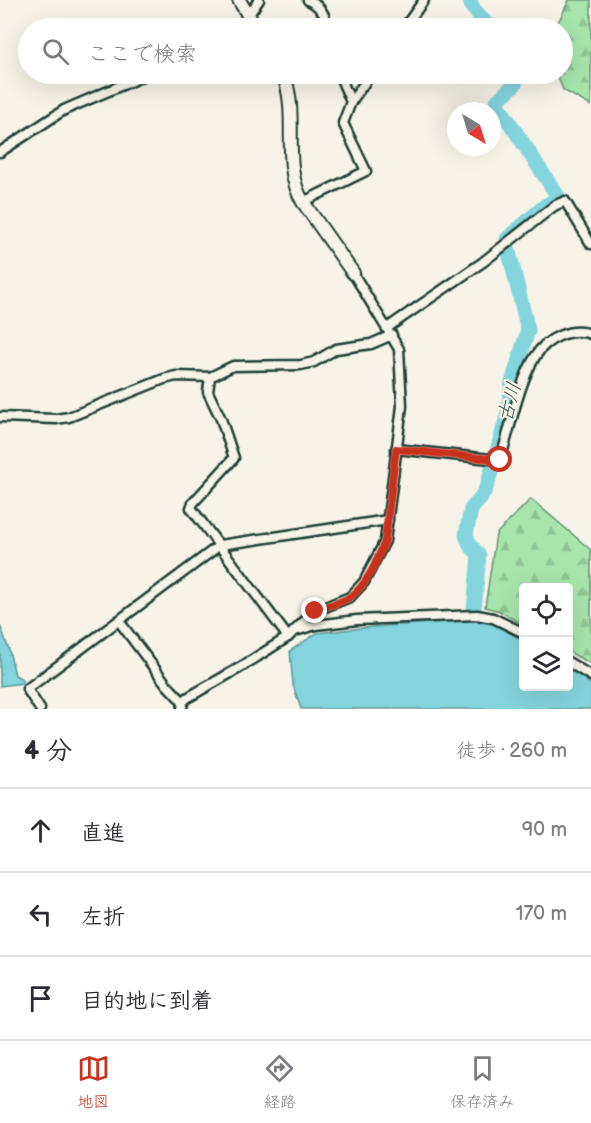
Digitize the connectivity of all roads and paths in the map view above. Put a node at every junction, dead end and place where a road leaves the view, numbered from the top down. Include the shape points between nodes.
1 (239, 0) edge
2 (259, 0) edge
3 (308, 0) edge
4 (424, 0) edge
5 (248, 16) joint
6 (326, 18) edge
7 (411, 18) edge
8 (125, 84) edge
9 (286, 84) edge
10 (343, 84) edge
11 (364, 84) edge
12 (351, 102) junction
13 (0, 152) edge
14 (303, 202) junction
15 (591, 244) edge
16 (353, 273) joint
17 (389, 332) junction
18 (591, 334) edge
19 (210, 377) junction
20 (0, 417) edge
21 (396, 449) junction
22 (388, 520) junction
23 (219, 545) junction
24 (119, 621) junction
25 (519, 631) edge
26 (292, 634) junction
27 (573, 665) edge
28 (591, 676) edge
29 (182, 705) edge
30 (40, 709) edge

1 - 5 street
2 - 5 street
3 - 6 street via 317,4
4 - 7 street
8 - 13 street via 64,110
9 - 14 street via 295,184
10 - 12 street
11 - 12 street
12 - 14 street via 343,123 366,171
14 - 16 street
15 - 17 street via 565,201
16 - 17 street
17 - 19 street via 371,344 336,349 314,362 233,366
17 - 21 street via 399,349 402,389
18 - 21 street via 569,331 541,348 527,373 500,460
19 - 20 street via 164,379 64,418
19 - 23 street via 208,392 234,458 191,508
21 - 22 street
22 - 23 street
22 - 26 street via 381,551 358,590 315,611
23 - 24 street
23 - 26 street
24 - 29 street
24 - 30 street via 27,689
25 - 26 street via 493,618 473,615 357,620 316,625
26 - 29 street
27 - 28 street

